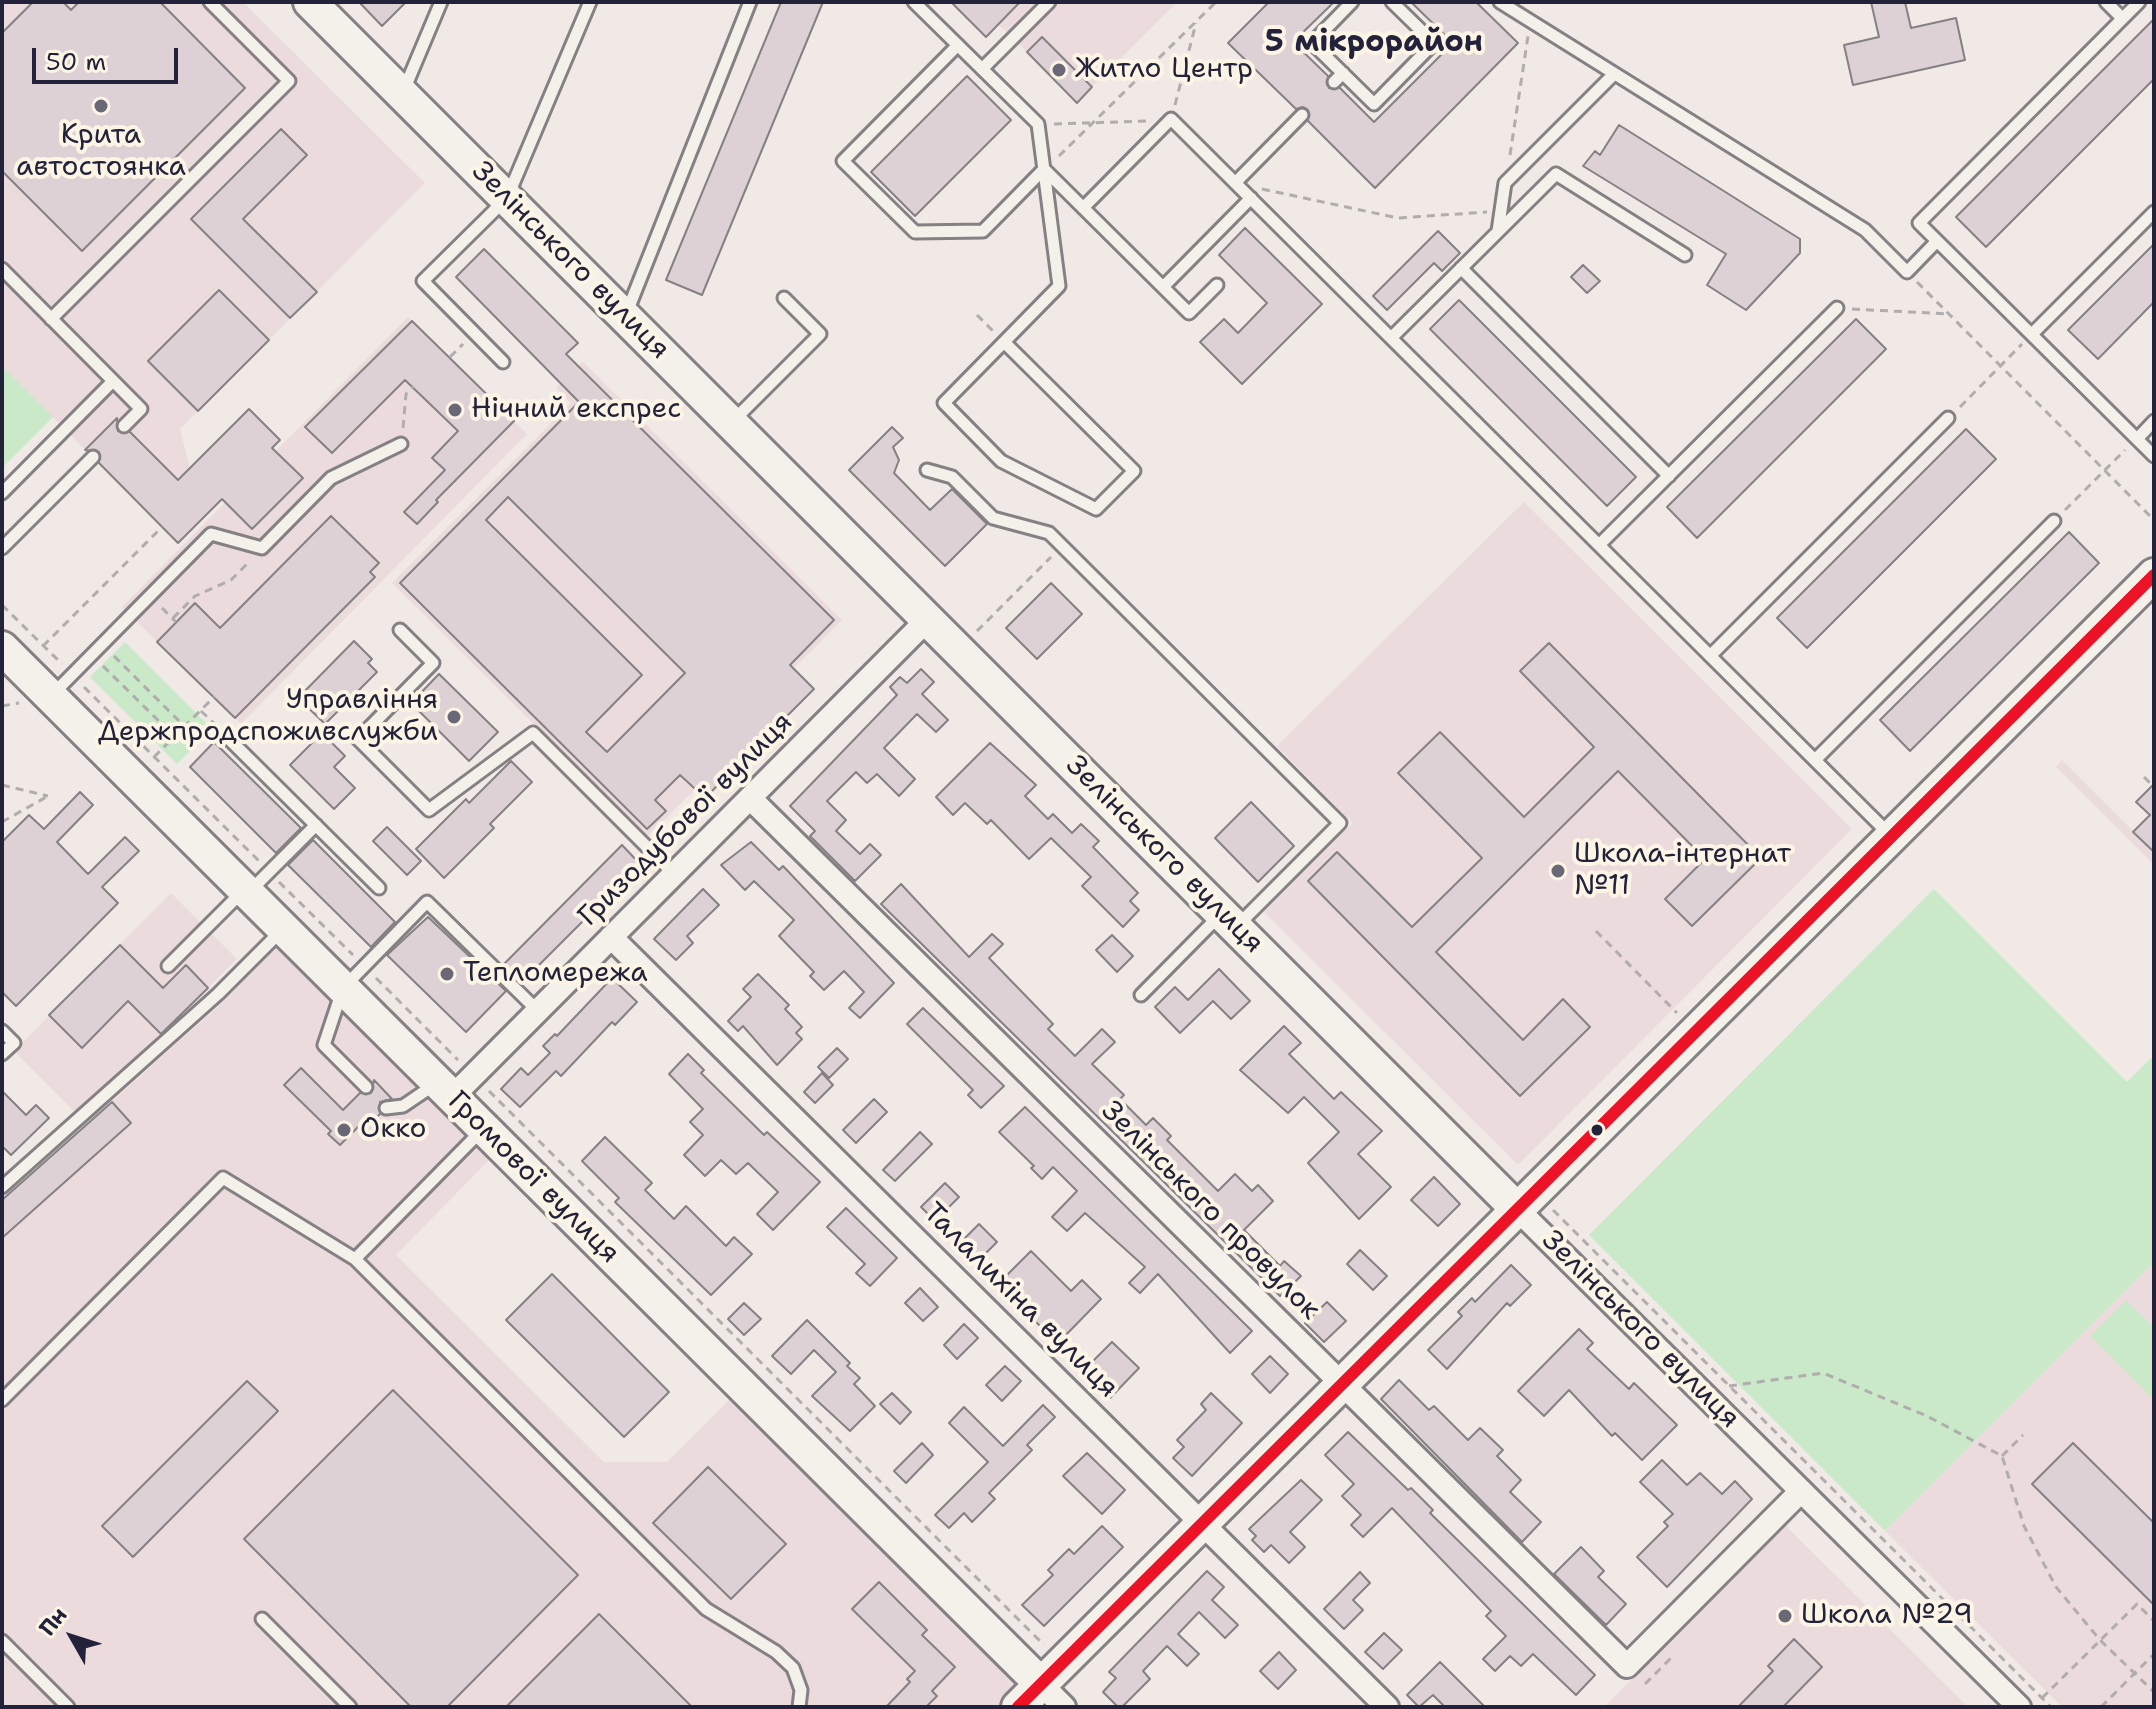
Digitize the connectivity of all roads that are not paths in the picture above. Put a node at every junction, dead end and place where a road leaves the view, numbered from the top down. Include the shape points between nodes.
1 (210, 2) edge
2 (310, 2) edge
3 (441, 2) edge
4 (590, 2) edge
5 (750, 2) edge
6 (914, 2) edge
7 (1049, 2) edge
8 (1352, 2) edge
9 (1392, 2) edge
10 (1500, 2) edge
11 (2106, 2) edge
12 (2139, 2) edge
13 (2122, 18) junction
14 (958, 45) junction
15 (982, 69) junction
16 (1343, 73) junction
17 (1614, 74) junction
18 (1334, 82) dead end
19 (403, 94) junction
20 (1302, 115) dead end
21 (1044, 169) junction
22 (1235, 183) junction
23 (507, 198) junction
24 (1251, 198) junction
25 (1083, 208) junction
26 (2154, 212) edge
27 (1498, 232) junction
28 (1937, 241) junction
29 (1685, 255) dead end
30 (1461, 268) junction
31 (2, 269) edge
32 (1217, 285) dead end
33 (1163, 287) junction
34 (784, 298) dead end
35 (1837, 308) road end
36 (625, 316) junction
37 (51, 319) junction
38 (2032, 334) junction
39 (1391, 338) junction
40 (1004, 342) junction
41 (503, 362) dead end
42 (113, 381) junction
43 (1948, 418) road end
44 (2154, 421) edge
45 (731, 423) junction
46 (124, 426) dead end
47 (2137, 439) junction
48 (401, 444) road end
49 (2154, 456) edge
50 (93, 457) dead end
51 (927, 470) dead end
52 (1669, 476) junction
53 (2, 493) edge
54 (2054, 521) road end
55 (1599, 545) junction
56 (2, 548) edge
57 (2154, 575) edge
58 (928, 619) junction
59 (400, 630) dead end
60 (2, 648) edge
61 (1710, 656) junction
62 (61, 686) junction
63 (231, 741) road end
64 (1815, 760) junction
65 (750, 798) junction
66 (316, 825) junction
67 (1892, 837) junction
68 (674, 874) junction
69 (254, 885) junction
70 (379, 888) dead end
71 (1229, 920) junction
72 (283, 929) junction
73 (611, 937) junction
74 (168, 966) dead end
75 (353, 977) junction
76 (1141, 995) dead end
77 (538, 1011) junction
78 (2, 1031) edge
79 (2, 1054) edge
80 (454, 1085) junction
81 (366, 1087) dead end
82 (386, 1108) dead end
83 (484, 1129) junction
84 (2, 1187) edge
85 (1518, 1210) junction
86 (355, 1259) junction
87 (1343, 1385) junction
88 (2, 1400) edge
89 (1801, 1491) junction
90 (1202, 1524) junction
91 (262, 1619) dead end
92 (2, 1641) edge
93 (1041, 1684) junction
94 (68, 1707) edge
95 (350, 1707) edge
96 (799, 1707) edge
97 (1018, 1707) edge
98 (1064, 1707) edge
99 (1387, 1707) edge
100 (2019, 1707) edge

1 - 37 lane via 289,81
2 - 19 street, Зелінського вулиця
3 - 19 lane
4 - 23 lane
5 - 36 lane
6 - 14 lane
7 - 15 lane
8 - 16 lane via 1312,43
9 - 16 lane via 1434,43 1374,104
10 - 17 lane
11 - 13 lane
12 - 13 lane
13 - 28 lane via 1919,223
14 - 15 lane
14 - 21 lane via 843,161 915,232 983,231
15 - 21 lane via 1038,124
16 - 18 lane
17 - 27 lane via 1505,183
17 - 28 lane via 1865,230 1907,272
19 - 23 street, Зелінського вулиця
20 - 22 lane
21 - 25 lane
21 - 40 lane via 1059,286
22 - 24 lane
22 - 25 lane via 1171,119
23 - 36 street, Зелінського вулиця
23 - 41 lane via 423,281
24 - 33 lane
24 - 39 lane
25 - 33 lane
26 - 38 lane
27 - 29 lane via 1556,174
27 - 30 lane
28 - 38 lane
30 - 39 lane
30 - 52 lane
31 - 37 lane
32 - 33 lane via 1189,313
34 - 45 lane via 820,334
35 - 52 lane
36 - 45 street, Зелінського вулиця
37 - 42 lane
38 - 47 lane
39 - 55 lane
40 - 40 lane via 944,403 1001,461 1096,509 1134,471
42 - 46 lane via 141,409
42 - 53 lane
43 - 61 lane
44 - 47 lane
45 - 58 street, Зелінського вулиця
47 - 49 lane
48 - 62 lane via 331,478 262,548 211,534
50 - 56 lane
51 - 71 lane via 952,477 993,518 1049,533 1340,823
52 - 55 lane
54 - 64 lane
55 - 61 lane
57 - 67 street
58 - 65 street, Гризодубової вулиця
58 - 71 street, Зелінського вулиця
59 - 68 lane via 433,663 358,739 429,810 533,733
60 - 62 street, Громової вулиця
61 - 64 lane
62 - 69 street, Громової вулиця
63 - 66 lane
64 - 67 lane
65 - 68 street, Гризодубової вулиця
65 - 87 street, Зелінського провулок
66 - 69 lane
66 - 70 lane
67 - 85 street
68 - 73 street, Гризодубової вулиця
69 - 72 street, Громової вулиця
69 - 74 lane
71 - 76 lane
71 - 85 street, Зелінського вулиця
72 - 75 street, Громової вулиця
72 - 84 lane
73 - 77 street, Гризодубової вулиця
73 - 90 street, Талалихіна вулиця
75 - 77 lane via 427,902
75 - 80 street, Громової вулиця
75 - 81 lane via 324,1045
77 - 80 street, Гризодубової вулиця
78 - 79 lane via 14,1043
80 - 82 lane
80 - 83 street, Громової вулиця
83 - 86 lane
83 - 93 street, Громової вулиця
85 - 87 street
85 - 89 street, Зелінського вулиця
86 - 88 lane via 223,1178
86 - 96 lane via 706,1609 793,1668 801,1690
87 - 89 street, Зелінського провулок via 1627,1666
87 - 90 street
89 - 100 street, Зелінського вулиця
90 - 93 street
90 - 99 street, Талалихіна вулиця
91 - 95 lane
92 - 94 lane
93 - 97 street
93 - 98 street, Громової вулиця

